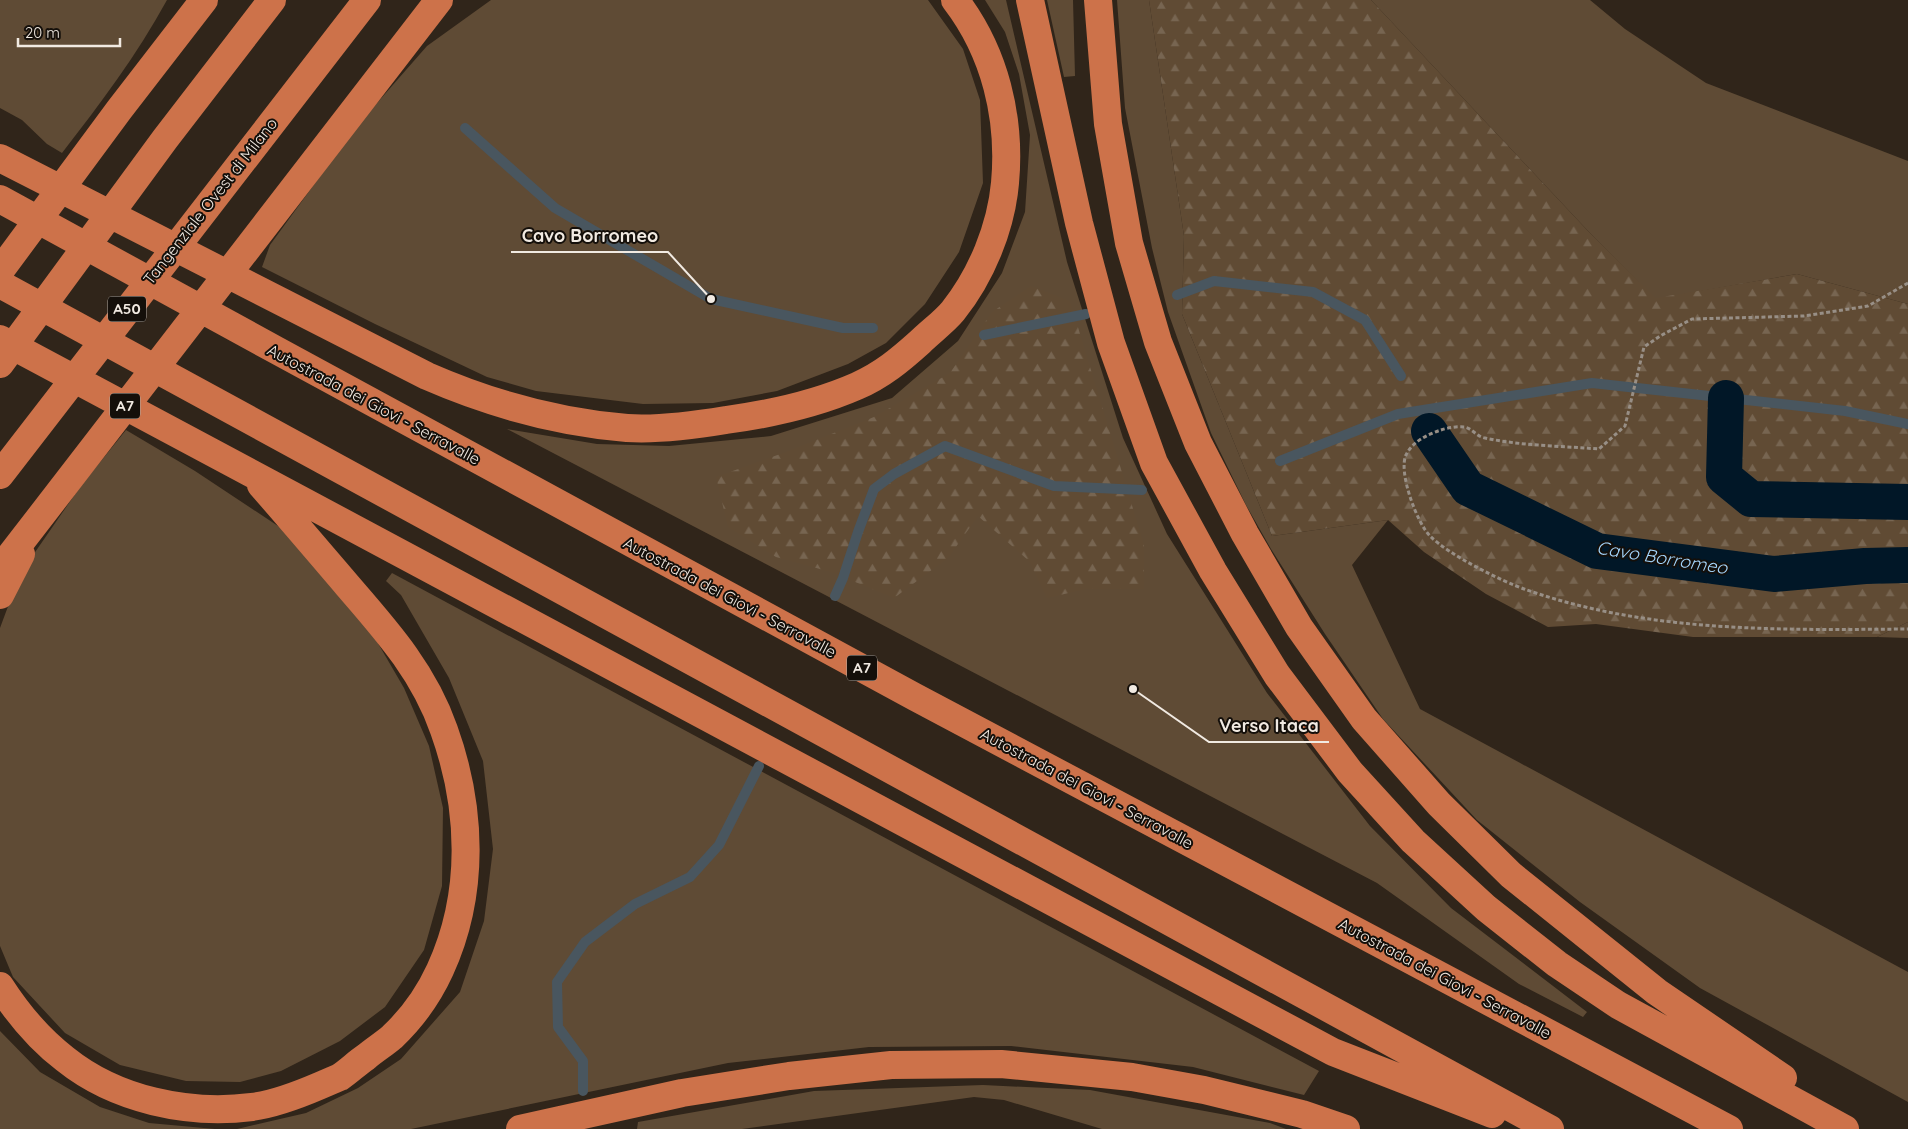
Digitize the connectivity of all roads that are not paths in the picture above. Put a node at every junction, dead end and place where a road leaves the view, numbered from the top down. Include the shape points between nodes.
1 (272, 0) edge
2 (367, 0) edge
3 (439, 0) edge
4 (451, 0) edge
5 (955, 0) edge
6 (1030, 0) edge
7 (1098, 0) edge
8 (201, 3) edge
9 (417, 28) junction
10 (0, 158) edge
11 (0, 199) edge
12 (0, 271) edge
13 (0, 284) edge
14 (0, 339) edge
15 (0, 364) edge
16 (250, 472) junction
17 (0, 474) edge
18 (38, 520) junction
19 (0, 569) edge
20 (0, 595) edge
21 (0, 986) edge
22 (520, 1129) edge
23 (1346, 1129) edge
24 (1530, 1129) edge
25 (1550, 1129) edge
26 (1729, 1129) edge
27 (1845, 1129) edge
28 (1859, 1129) edge

1 - 15 highway via 165,139
2 - 17 highway, Tangenziale Ovest di Milano / A50
3 - 9 highway
4 - 9 highway
5 - 10 highway via 978,37 994,75 1004,116 1007,158 1004,195 995,232 977,274 952,312 893,366 858,386 759,416 694,425 630,428 574,422 468,394
6 - 27 highway via 1079,223 1111,343 1154,463 1213,571 1277,676 1350,772 1413,841 1486,908 1557,964 1618,1005
7 - 28 highway via 1108,124 1129,243 1158,342 1198,443 1245,534 1299,627 1364,719 1439,804 1511,875 1657,992
8 - 12 highway
9 - 18 highway
11 - 26 highway, Autostrada dei Giovi - Serravalle / A7 via 915,697
13 - 25 highway
14 - 16 highway, A7
16 - 21 highway via 394,639 421,679 444,728 459,779 466,877 457,926 439,972 418,1006 392,1037 340,1077 295,1096 254,1107 219,1110 184,1108 135,1097 98,1080 67,1061 40,1038
16 - 24 highway, A7 via 1333,1052
18 - 19 highway
18 - 20 highway
22 - 23 highway via 682,1093 789,1076 891,1065 992,1064 1150,1080 1293,1112

